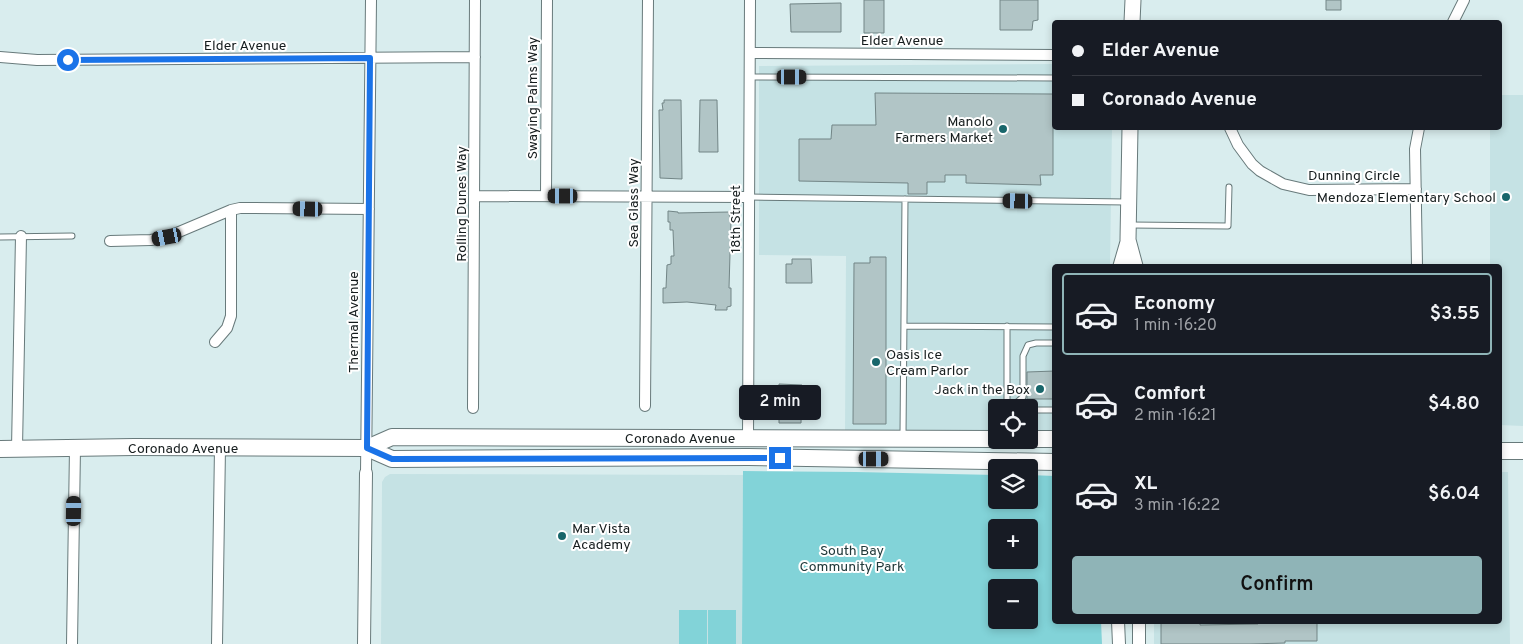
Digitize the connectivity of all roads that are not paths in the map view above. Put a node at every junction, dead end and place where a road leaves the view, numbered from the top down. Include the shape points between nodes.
1 (371, 0) edge
2 (475, 0) edge
3 (547, 0) edge
4 (648, 0) edge
5 (750, 0) edge
6 (1132, 0) edge
7 (1464, 0) edge
8 (1132, 20) edge
9 (1454, 20) edge
10 (750, 53) junction
11 (1052, 54) edge
12 (0, 56) edge
13 (475, 57) junction
14 (370, 58) junction
15 (750, 77) junction
16 (1052, 78) edge
17 (1130, 130) edge
18 (1231, 130) edge
19 (1418, 130) edge
20 (1229, 187) dead end
21 (1416, 189) junction
22 (474, 196) junction
23 (546, 196) junction
24 (646, 197) junction
25 (749, 197) junction
26 (906, 199) junction
27 (1128, 202) junction
28 (369, 209) junction
29 (231, 210) junction
30 (1128, 233) junction
31 (21, 236) junction
32 (72, 236) dead end
33 (0, 237) edge
34 (110, 241) dead end
35 (1121, 264) edge
36 (1135, 264) edge
37 (1417, 264) edge
38 (904, 326) junction
39 (1007, 326) junction
40 (1052, 327) edge
41 (215, 342) dead end
42 (1052, 343) edge
43 (1008, 399) edge
44 (1019, 399) edge
45 (645, 406) dead end
46 (474, 408) dead end
47 (1038, 410) edge
48 (1052, 410) edge
49 (748, 438) junction
50 (988, 439) edge
51 (1038, 439) edge
52 (1052, 439) edge
53 (903, 440) junction
54 (16, 448) junction
55 (75, 448) junction
56 (220, 448) junction
57 (367, 448) junction
58 (0, 449) edge
59 (1502, 451) edge
60 (1523, 451) edge
61 (748, 457) junction
62 (1052, 462) edge
63 (366, 473) joint
64 (1118, 624) edge
65 (1140, 624) edge
66 (72, 644) edge
67 (217, 644) edge
68 (364, 644) edge
69 (1119, 644) edge
70 (1139, 644) edge

1 - 14 street, Thermal Avenue
2 - 13 street, Rolling Dunes Way
3 - 23 street, Swaying Palms Way
4 - 24 street, Sea Glass Way
5 - 10 street, 18th Street
6 - 8 main road
7 - 9 street
10 - 11 street, Elder Avenue
10 - 15 street, 18th Street
12 - 14 street, Elder Avenue via 37,60
13 - 14 street, Elder Avenue
13 - 22 street, Rolling Dunes Way
14 - 28 street, Thermal Avenue
15 - 16 lane
15 - 25 street, 18th Street
17 - 27 main road
18 - 21 street, Dunning Circle via 1252,164 1283,184 1309,190
19 - 21 street
20 - 30 lane via 1228,226
21 - 37 street
22 - 23 street
22 - 46 street, Rolling Dunes Way
23 - 24 street
24 - 25 street
24 - 45 street, Sea Glass Way
25 - 26 lane
25 - 49 street, 18th Street
26 - 27 lane
26 - 38 lane
27 - 30 main road
28 - 29 street
28 - 57 street, Thermal Avenue
29 - 34 street via 167,237
29 - 41 street via 231,316 227,328
30 - 35 main road
30 - 36 main road
31 - 32 lane
31 - 33 lane
31 - 54 street
38 - 39 lane
38 - 53 lane
39 - 40 lane
39 - 43 lane
42 - 44 lane via 1028,345 1023,356 1023,396
47 - 48 lane
49 - 53 main road, Coronado Avenue
49 - 57 main road, Coronado Avenue via 392,437
49 - 61 main road
50 - 53 main road, Coronado Avenue
51 - 52 main road
54 - 55 main road, Coronado Avenue
54 - 58 main road, Coronado Avenue
55 - 56 main road, Coronado Avenue
55 - 66 street
56 - 57 main road, Coronado Avenue
56 - 67 street
57 - 61 main road, Coronado Avenue via 392,459
57 - 63 street, Thermal Avenue
59 - 60 main road
61 - 62 main road, Coronado Avenue
63 - 68 street, Thermal Avenue
64 - 69 street
65 - 70 street

